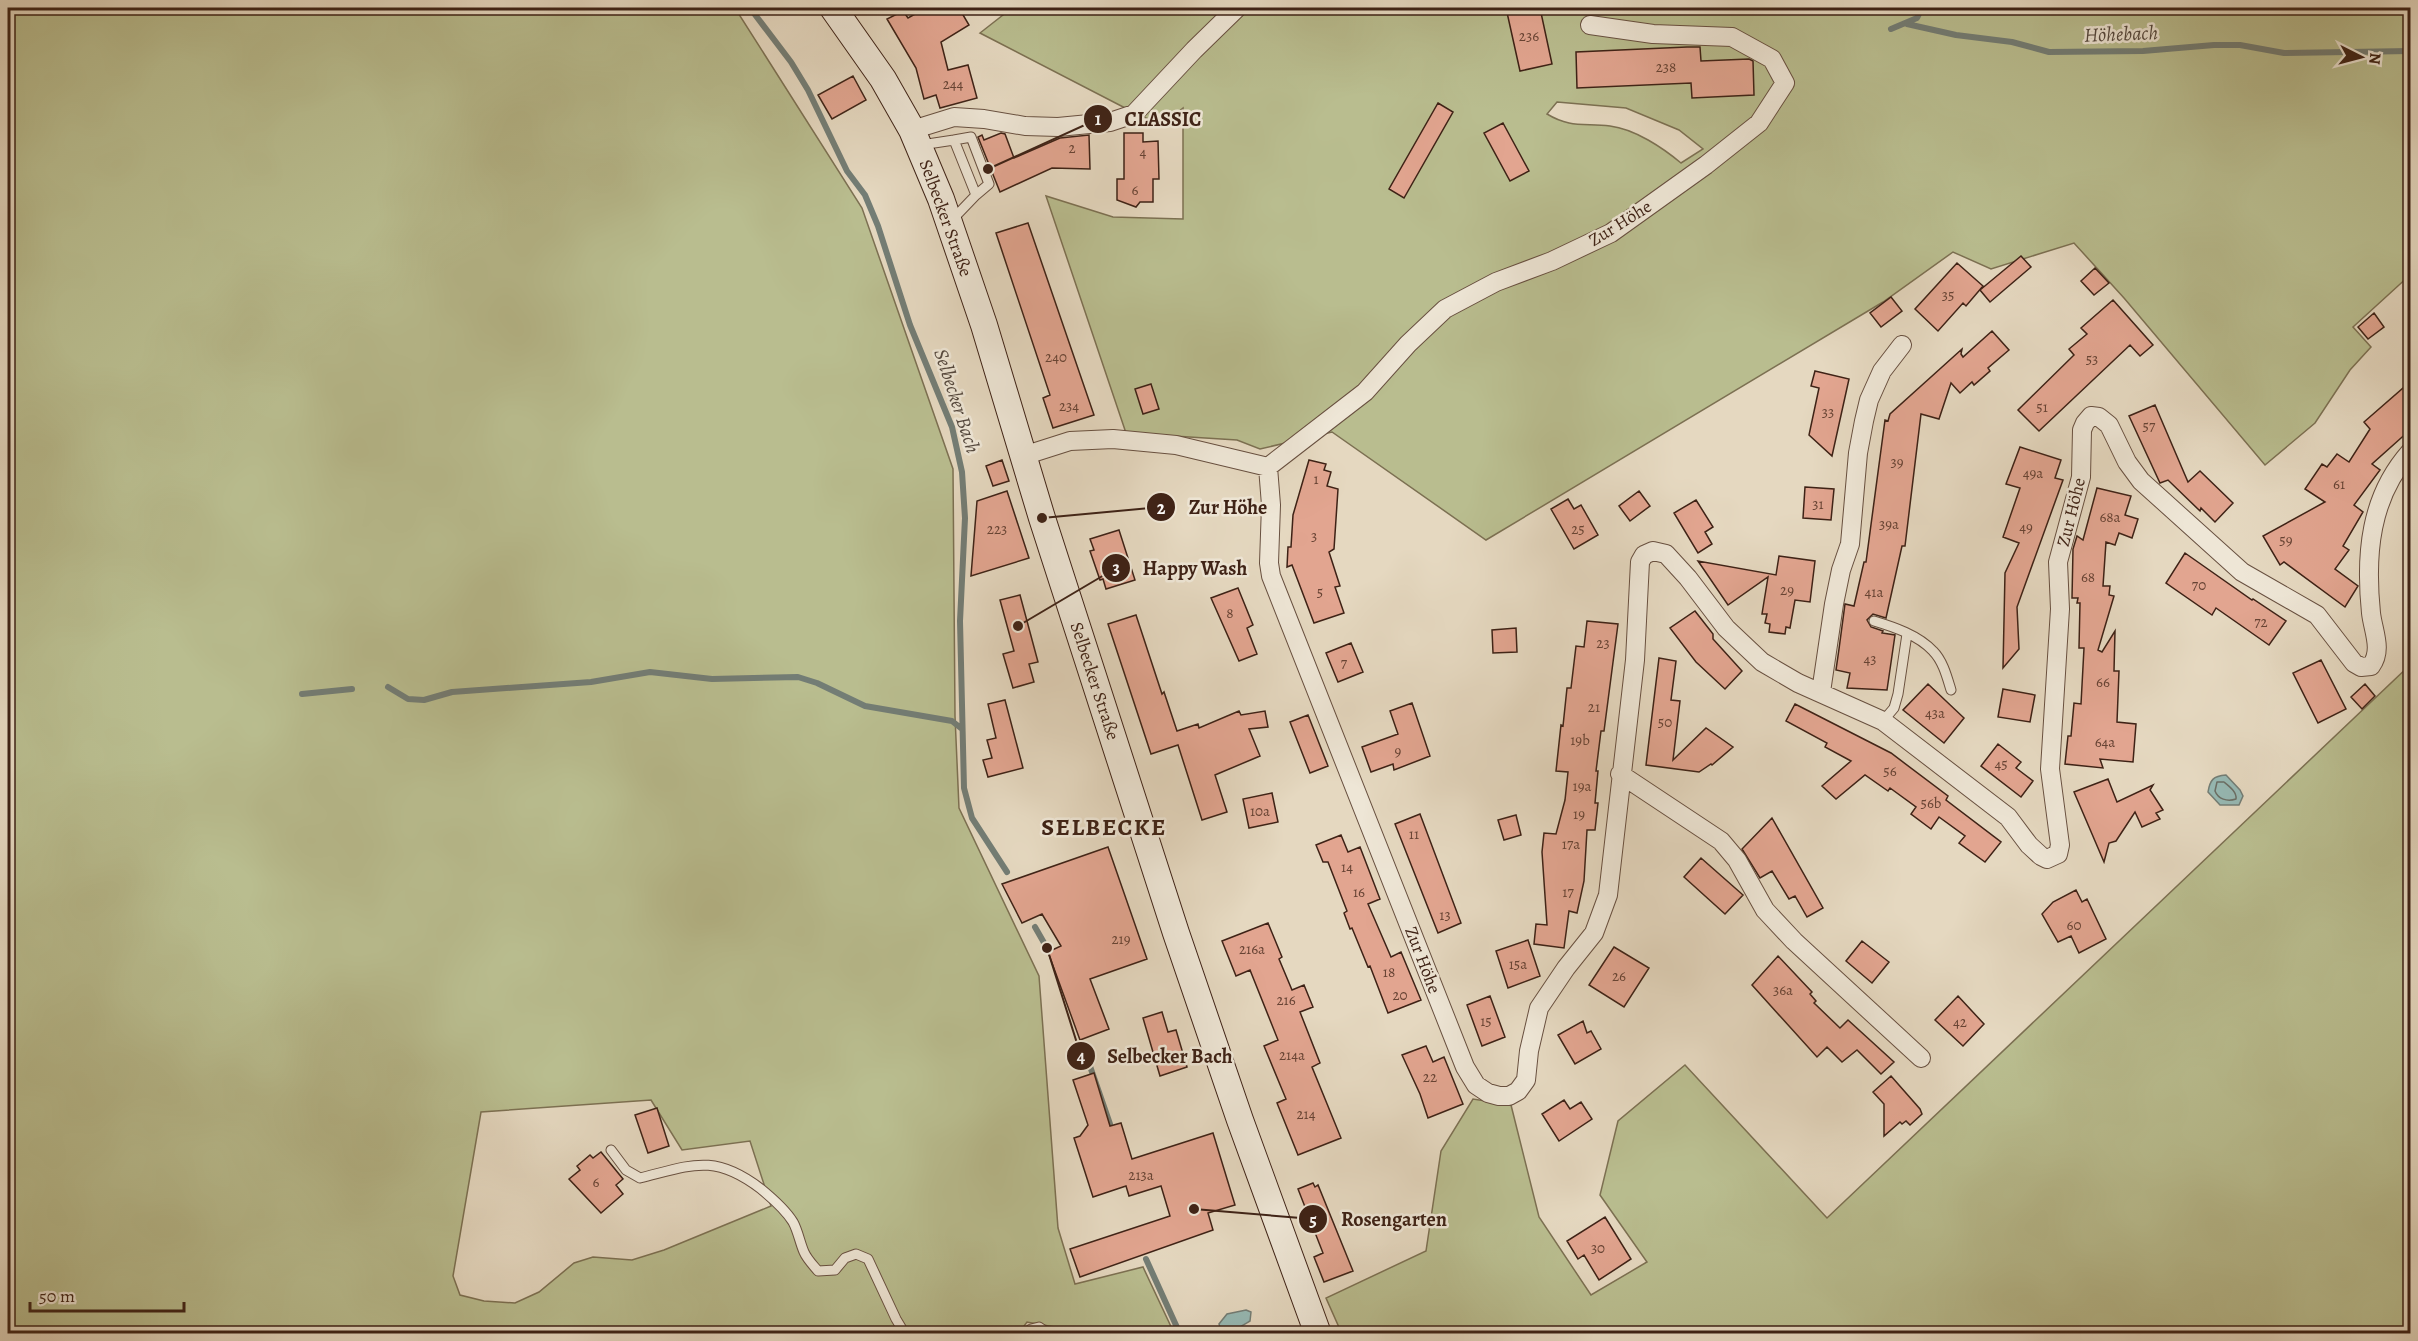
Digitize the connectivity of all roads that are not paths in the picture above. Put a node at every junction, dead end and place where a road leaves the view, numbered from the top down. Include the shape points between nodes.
1 (833, 8) edge
2 (1237, 8) edge
3 (1590, 25) dead end
4 (915, 138) junction
5 (954, 140) junction
6 (976, 195) junction
7 (949, 222) junction
8 (1902, 345) dead end
9 (2410, 452) edge
10 (1023, 456) junction
11 (1268, 467) junction
12 (1874, 621) dead end
13 (1906, 633) junction
14 (1951, 690) dead end
15 (1821, 692) junction
16 (1883, 721) junction
17 (1620, 774) junction
18 (1922, 1058) dead end
19 (611, 1150) dead end
20 (905, 1334) edge
21 (1025, 1334) edge
22 (1049, 1334) edge
23 (1318, 1334) edge

1 - 4 main road, Selbecker Straße via 883,78
2 - 4 street via 1134,114 1110,122 1058,127 954,117
3 - 11 street, Zur Höhe via 1653,34 1732,38 1772,59 1785,83 1759,123 1611,233 1496,282 1445,309 1365,392
4 - 5 lane
4 - 7 main road, Selbecker Straße
5 - 6 lane
5 - 6 lane via 971,137 989,184
6 - 7 lane
7 - 10 main road, Selbecker Straße
8 - 15 street via 1882,371 1869,399 1858,453 1850,544 1834,604
9 - 16 street, Zur Höhe via 2388,481 2374,521 2370,546 2376,659 2371,666 2361,667 2317,615 2242,572 2141,481 2109,425 2091,416 2082,430 2081,477 2058,562 2060,609 2050,769 2060,845 2053,858 2041,856 2008,817
10 - 11 street via 1070,441 1120,439 1176,445
10 - 23 main road, Selbecker Straße via 1176,933
11 - 17 street, Zur Höhe via 1271,576 1465,1067 1476,1085 1488,1093 1509,1096 1526,1080 1539,1008 1594,933 1608,895
12 - 13 lane
13 - 14 lane via 1933,651
13 - 16 lane via 1898,694 1894,708
15 - 16 street, Zur Höhe
15 - 17 street, Zur Höhe via 1762,662 1726,628 1666,554 1653,551 1640,562 1635,660
17 - 18 street via 1721,841 1737,860 1765,910
19 - 20 lane via 626,1170 640,1178 706,1164 742,1174 771,1197 792,1222 805,1255 818,1271 835,1270 845,1258 856,1254 868,1259
21 - 22 lane via 1039,1327

